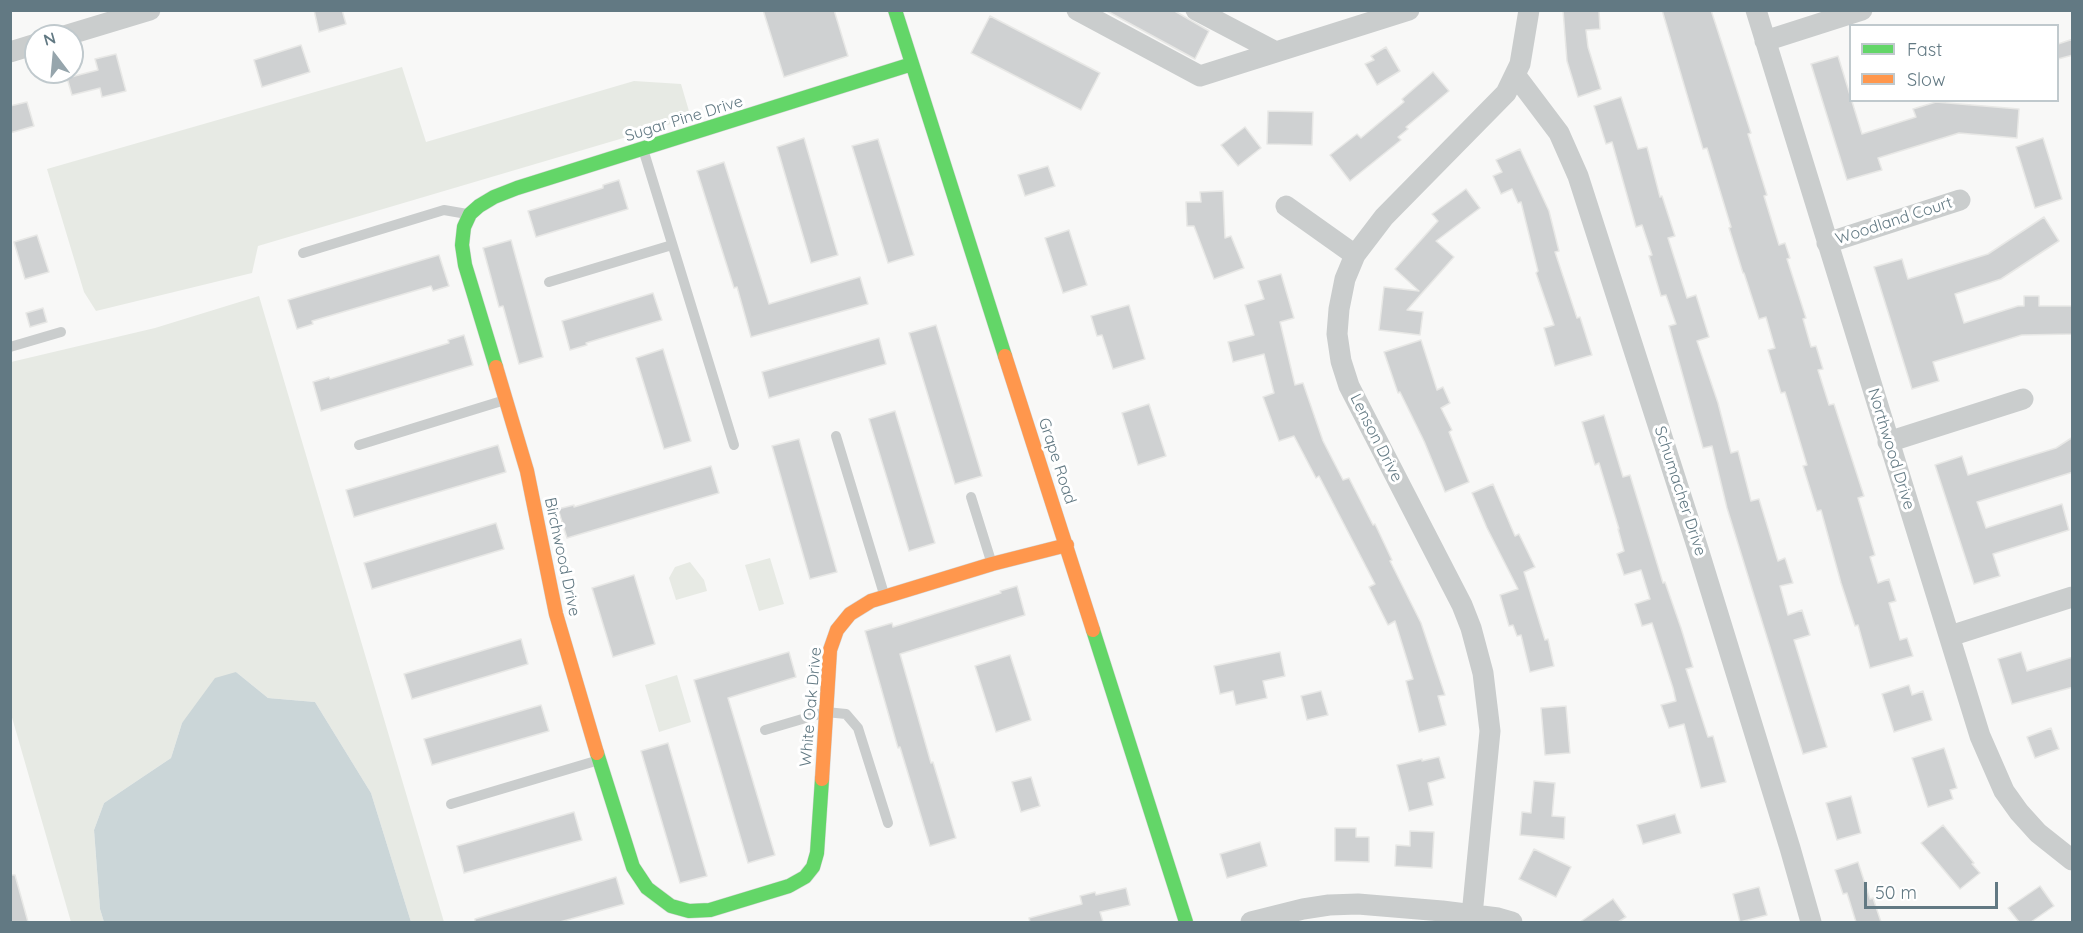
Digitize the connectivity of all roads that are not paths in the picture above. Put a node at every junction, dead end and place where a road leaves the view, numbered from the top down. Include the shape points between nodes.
1 (150, 10) edge
2 (895, 10) edge
3 (1077, 10) edge
4 (1196, 10) edge
5 (1409, 10) edge
6 (1529, 10) edge
7 (1756, 10) edge
8 (1862, 10) edge
9 (84, 30) edge
10 (1765, 41) junction
11 (1276, 52) junction
12 (912, 64) junction
13 (1516, 76) junction
14 (643, 149) junction
15 (1960, 200) dead end
16 (1286, 206) dead end
17 (470, 214) junction
18 (1827, 243) junction
19 (672, 245) junction
20 (303, 253) dead end
21 (1355, 255) junction
22 (549, 282) dead end
23 (62, 332) dead end
24 (10, 347) edge
25 (2023, 399) dead end
26 (506, 400) junction
27 (836, 436) dead end
28 (1888, 442) junction
29 (359, 445) dead end
30 (734, 445) dead end
31 (971, 497) dead end
32 (1067, 545) junction
33 (992, 564) junction
34 (885, 597) junction
35 (2073, 597) edge
36 (1950, 636) junction
37 (826, 712) junction
38 (765, 730) dead end
39 (599, 759) junction
40 (451, 804) dead end
41 (888, 823) dead end
42 (2073, 860) edge
43 (658, 898) joint
44 (678, 908) junction
45 (1472, 915) junction
46 (676, 922) edge
47 (1186, 922) edge
48 (1251, 922) edge
49 (1512, 922) edge
50 (1811, 922) edge

1 - 9 street
2 - 12 street, Grape Road
3 - 11 street via 1200,76
4 - 11 street
5 - 11 street
6 - 13 street, Lenson Drive
7 - 10 street, Northwood Drive
8 - 10 street
10 - 18 street, Northwood Drive
12 - 14 street, Sugar Pine Drive
12 - 32 street, Grape Road
13 - 21 street, Lenson Drive via 1487,115 1384,217
13 - 50 street, Schumacher Drive via 1559,133 1578,176 1702,560
14 - 17 street, Sugar Pine Drive via 494,197
14 - 19 lane
15 - 18 street, Woodland Court
16 - 21 street
17 - 20 lane via 444,210
17 - 26 street, Birchwood Drive via 462,245 465,265
18 - 28 street, Northwood Drive
19 - 22 lane
19 - 30 lane
21 - 45 street, Lenson Drive via 1339,309 1341,362 1364,417 1462,605 1483,673 1490,731
23 - 24 lane
25 - 28 street
26 - 29 lane
26 - 39 street, Birchwood Drive via 527,471 556,614
27 - 34 lane
28 - 36 street, Northwood Drive
31 - 33 lane
32 - 33 street, White Oak Drive
32 - 47 street, Grape Road
33 - 34 street, White Oak Drive
34 - 37 street, White Oak Drive via 850,614 837,630 830,650
35 - 36 street
36 - 42 street, Northwood Drive via 1980,736 2004,791 2038,833
37 - 38 lane
37 - 41 lane via 846,714 858,728
37 - 44 street, White Oak Drive via 813,867 789,886 750,898 710,910
39 - 40 lane
39 - 43 street, Birchwood Drive via 633,867
43 - 44 street, White Oak Drive
44 - 46 lane
45 - 48 street via 1358,904 1303,909
45 - 49 street

